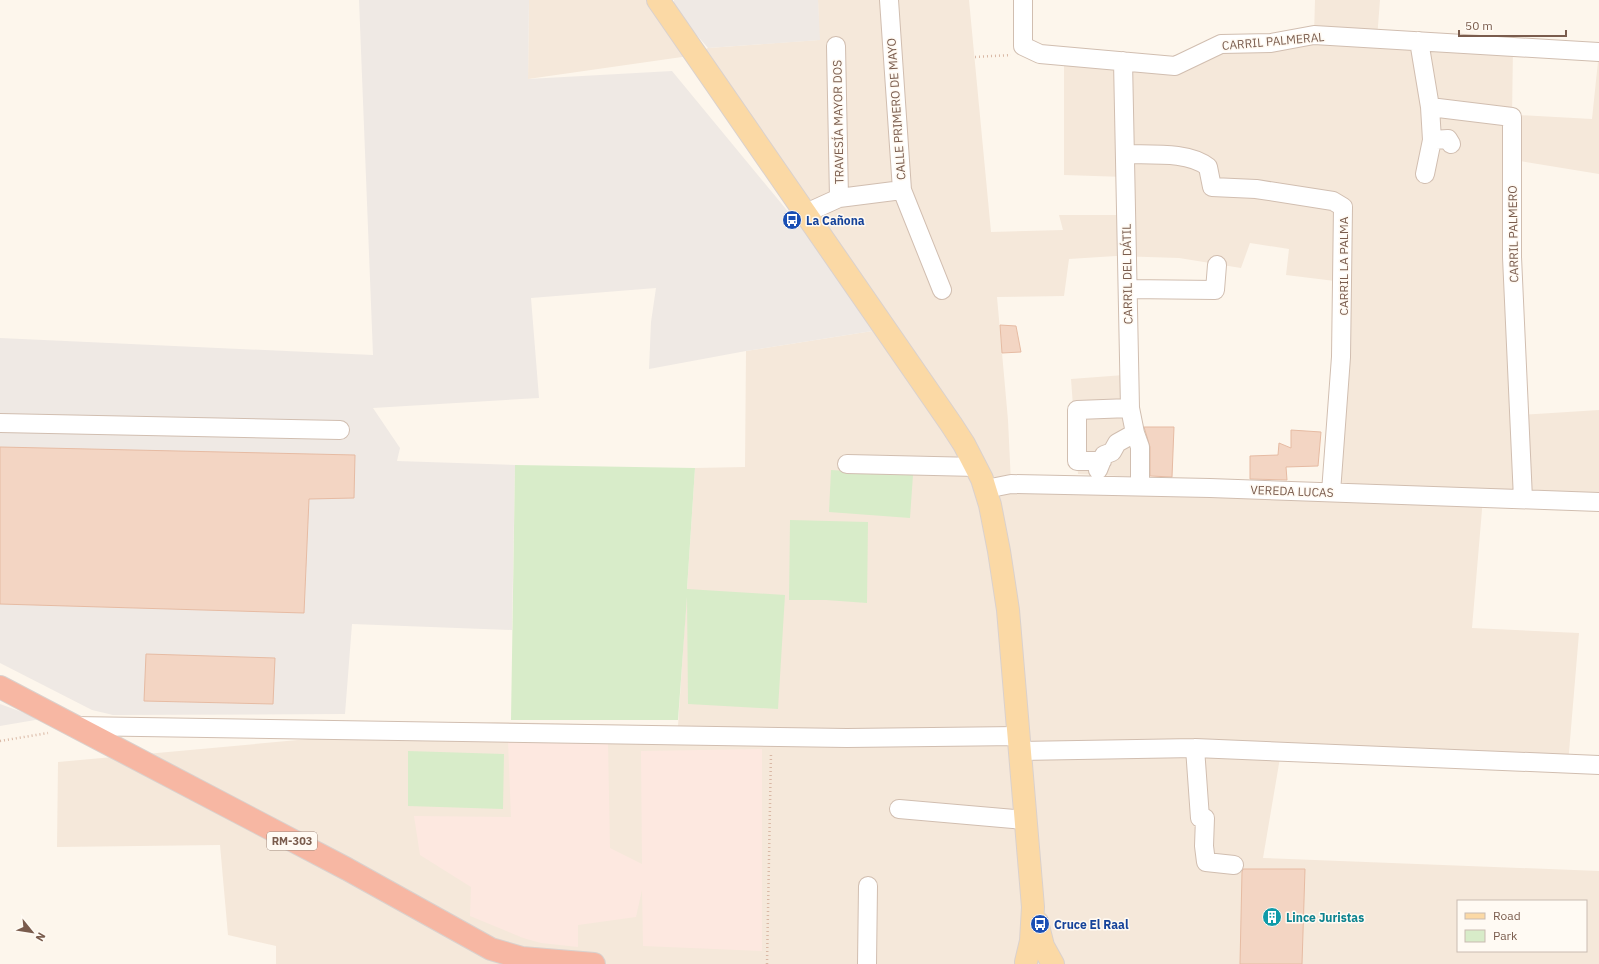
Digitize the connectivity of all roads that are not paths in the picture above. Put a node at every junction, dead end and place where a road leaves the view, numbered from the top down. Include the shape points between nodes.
1 (658, 0) edge
2 (889, 0) edge
3 (1023, 0) edge
4 (1419, 42) junction
5 (836, 46) dead end
6 (1599, 52) edge
7 (1123, 61) junction
8 (1430, 107) junction
9 (1432, 140) junction
10 (1451, 144) dead end
11 (1125, 154) junction
12 (1425, 174) dead end
13 (902, 190) junction
14 (839, 198) junction
15 (806, 213) junction
16 (1217, 265) dead end
17 (1128, 289) junction
18 (942, 290) dead end
19 (1130, 408) junction
20 (0, 423) edge
21 (340, 430) dead end
22 (1135, 433) junction
23 (1102, 461) junction
24 (847, 464) dead end
25 (977, 467) junction
26 (1091, 486) junction
27 (1140, 486) junction
28 (986, 489) junction
29 (1331, 492) junction
30 (1523, 499) junction
31 (1599, 502) edge
32 (0, 687) edge
33 (74, 726) junction
34 (1020, 743) junction
35 (1195, 748) junction
36 (1599, 765) edge
37 (899, 809) dead end
38 (1025, 820) junction
39 (1234, 865) dead end
40 (868, 886) dead end
41 (1034, 907) junction
42 (1025, 963) edge
43 (594, 964) edge
44 (867, 964) edge
45 (1052, 964) edge

1 - 15 main road
2 - 13 street, CALLE PRIMERO DE MAYO
3 - 7 street, CARRIL PALMERAL via 1023,46 1040,54
4 - 6 street, CARRIL PALMERAL
4 - 7 street, CARRIL PALMERAL via 1314,35 1271,43 1222,44 1175,66
4 - 8 street
5 - 14 street, TRAVESÍA MAYOR DOS
7 - 11 street, CARRIL DEL DÁTIL
8 - 9 street
8 - 30 street, CARRIL PALMERO via 1512,117 1512,257
9 - 10 street via 1448,139
9 - 12 street
11 - 17 street, CARRIL DEL DÁTIL
11 - 29 street, CARRIL LA PALMA via 1187,157 1208,167 1212,187 1256,189 1333,201 1343,207 1341,357
13 - 14 street, CALLE PRIMERO DE MAYO
13 - 18 street
14 - 15 street, CALLE PRIMERO DE MAYO
15 - 25 main road via 951,424
16 - 17 street via 1214,290
17 - 19 street, CARRIL DEL DÁTIL
19 - 22 street, CARRIL DEL DÁTIL
19 - 23 street via 1077,410 1077,461
20 - 21 street
22 - 23 street via 1118,443 1112,452 1104,455
22 - 27 street, CARRIL DEL DÁTIL via 1140,447
23 - 26 street
24 - 25 street
25 - 28 main road
26 - 27 street, VEREDA LUCAS
26 - 28 street, VEREDA LUCAS via 1011,484
27 - 29 street, VEREDA LUCAS
28 - 34 main road via 1004,588
29 - 30 street, VEREDA LUCAS
30 - 31 street, VEREDA LUCAS
32 - 33 highway, RM-303
33 - 34 street via 771,736
33 - 43 highway, RM-303 via 491,948 522,958
34 - 35 street
34 - 38 main road
35 - 36 street
35 - 39 street via 1200,818 1206,818 1206,862
37 - 38 street
38 - 41 main road
40 - 44 street
41 - 42 main road via 1031,941
41 - 45 main road via 1043,946
42 - 45 main road via 1037,958

